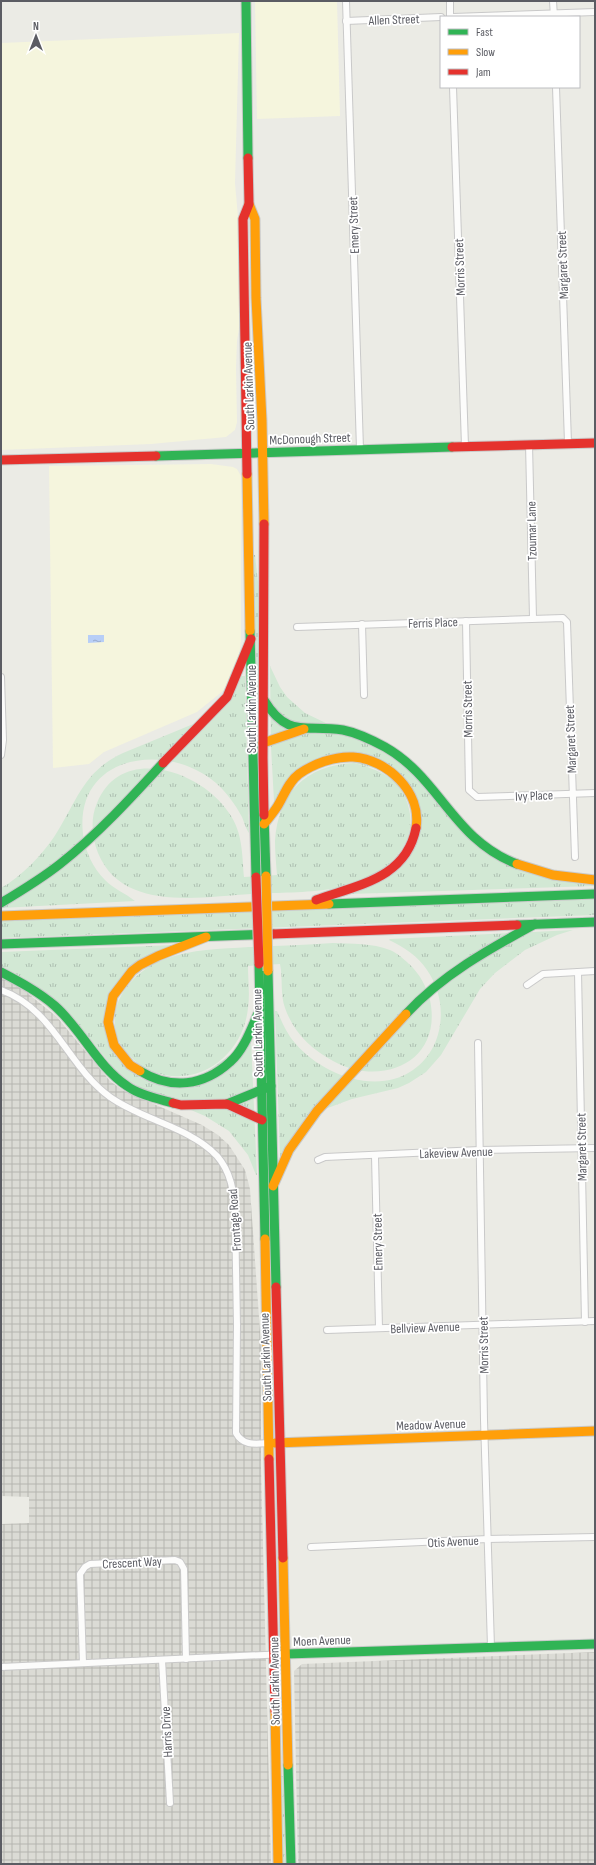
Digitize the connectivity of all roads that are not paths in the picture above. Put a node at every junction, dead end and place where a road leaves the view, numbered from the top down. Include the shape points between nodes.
1 (246, 1) edge
2 (346, 1) edge
3 (450, 1) edge
4 (553, 1) edge
5 (595, 12) edge
6 (553, 15) edge
7 (450, 16) edge
8 (504, 16) edge
9 (440, 18) edge
10 (346, 21) junction
11 (453, 88) edge
12 (556, 88) edge
13 (249, 204) junction
14 (568, 443) junction
15 (595, 443) edge
16 (529, 444) junction
17 (465, 446) junction
18 (360, 449) junction
19 (263, 452) junction
20 (247, 453) junction
21 (1, 460) edge
22 (533, 618) junction
23 (466, 621) junction
24 (567, 622) joint
25 (362, 624) junction
26 (297, 627) dead end
27 (251, 639) junction
28 (1, 677) edge
29 (364, 695) dead end
30 (264, 700) junction
31 (305, 728) junction
32 (264, 743) junction
33 (1, 755) edge
34 (572, 793) junction
35 (595, 793) edge
36 (474, 796) joint
37 (264, 824) junction
38 (575, 857) dead end
39 (261, 877) junction
40 (595, 880) edge
41 (595, 894) edge
42 (1, 903) edge
43 (305, 904) junction
44 (1, 916) edge
45 (595, 922) edge
46 (536, 924) junction
47 (209, 936) junction
48 (1, 944) edge
49 (595, 971) edge
50 (1, 972) edge
51 (578, 972) junction
52 (527, 985) dead end
53 (1, 990) edge
54 (260, 1009) junction
55 (478, 1043) dead end
56 (271, 1086) junction
57 (262, 1090) junction
58 (227, 1104) junction
59 (262, 1120) junction
60 (581, 1148) junction
61 (595, 1148) edge
62 (479, 1150) junction
63 (375, 1156) junction
64 (318, 1160) dead end
65 (273, 1186) junction
66 (595, 1321) edge
67 (585, 1322) junction
68 (482, 1325) junction
69 (379, 1328) junction
70 (327, 1330) dead end
71 (595, 1431) edge
72 (485, 1435) junction
73 (281, 1443) junction
74 (268, 1444) junction
75 (595, 1537) edge
76 (488, 1539) junction
77 (311, 1547) dead end
78 (595, 1644) edge
79 (491, 1647) junction
80 (274, 1654) junction
81 (286, 1654) junction
82 (186, 1659) junction
83 (162, 1660) junction
84 (83, 1663) junction
85 (1, 1667) edge
86 (170, 1803) dead end
87 (278, 1864) edge
88 (291, 1864) edge

1 - 13 main road, South Larkin Avenue
2 - 10 street, Emery Street
3 - 7 street
4 - 6 street
5 - 6 street
6 - 8 street
9 - 10 street, Allen Street
10 - 18 street, Emery Street
11 - 17 street, Morris Street
12 - 14 street, Margaret Street
13 - 19 main road, South Larkin Avenue via 256,220 256,298
13 - 20 main road, South Larkin Avenue via 243,219
14 - 15 main road, McDonough Street
14 - 16 main road, McDonough Street
16 - 17 main road, McDonough Street
16 - 22 street, Tzoumar Lane
17 - 18 main road, McDonough Street
18 - 19 main road, McDonough Street
19 - 20 main road, McDonough Street
19 - 30 main road, South Larkin Avenue
20 - 21 main road, McDonough Street
20 - 27 main road, South Larkin Avenue
22 - 23 street, Ferris Place
22 - 24 street, Ferris Place via 560,617
23 - 25 street, Ferris Place
23 - 36 street, Morris Street via 469,790
24 - 34 street, Margaret Street
25 - 26 street, Ferris Place
25 - 29 street
27 - 39 main road, South Larkin Avenue
27 - 42 main road via 232,688 213,712 70,856 43,877
28 - 33 street
30 - 31 main road via 281,722
30 - 32 main road, South Larkin Avenue
31 - 32 main road
31 - 40 main road via 352,732 396,753 423,777 459,825 488,849 510,862 552,876
32 - 37 main road, South Larkin Avenue
34 - 35 street, Ivy Place
34 - 36 street, Ivy Place
34 - 38 street, Margaret Street
37 - 39 main road, South Larkin Avenue
37 - 43 main road via 288,786 298,776 322,761 335,758 363,759 384,766 401,780 412,796 416,814 415,834 404,856 396,865 374,881
39 - 54 main road, South Larkin Avenue, bridge
39 - 56 main road, South Larkin Avenue, bridge via 268,971
41 - 43 main road
43 - 44 main road
45 - 46 main road
46 - 47 main road
46 - 65 main road via 492,948 441,981 408,1012 316,1111 296,1138
47 - 48 main road
47 - 54 main road via 152,958 125,978 115,994 109,1014 110,1033 116,1051 140,1074 165,1082 191,1082 206,1078 229,1063 238,1052
49 - 51 street
50 - 58 main road via 32,988 55,1006 109,1071 128,1087 161,1100 181,1104
51 - 52 street via 543,974
51 - 60 street, Margaret Street
53 - 74 street, Frontage Road via 20,998 38,1013 84,1071 110,1097 194,1138 207,1146 222,1162 231,1182 235,1207 236,1433 244,1442
54 - 57 main road, South Larkin Avenue
55 - 62 street, Morris Street
56 - 57 main road
56 - 65 main road, South Larkin Avenue
57 - 58 main road
57 - 59 main road, South Larkin Avenue
58 - 59 main road
59 - 74 main road, South Larkin Avenue
60 - 61 street, Lakeview Avenue
60 - 62 street, Lakeview Avenue
60 - 67 street, Margaret Street
62 - 63 street, Lakeview Avenue
62 - 68 street, Morris Street
63 - 64 street, Lakeview Avenue via 325,1157
63 - 69 street, Emery Street
65 - 73 main road, South Larkin Avenue
66 - 67 street, Bellview Avenue
67 - 68 street, Bellview Avenue
68 - 69 street, Bellview Avenue
68 - 72 street, Morris Street
69 - 70 street, Bellview Avenue
71 - 72 main road, Meadow Avenue
72 - 73 main road, Meadow Avenue
72 - 76 street, Morris Street
73 - 74 main road, Meadow Avenue
73 - 81 main road, South Larkin Avenue
74 - 80 main road, South Larkin Avenue
75 - 76 street, Otis Avenue
76 - 77 street, Otis Avenue
76 - 79 street, Morris Street
78 - 79 main road, Moen Avenue
79 - 81 main road, Moen Avenue
80 - 81 street, Moen Avenue
80 - 82 street, Moen Avenue
80 - 87 main road, South Larkin Avenue
81 - 88 main road, South Larkin Avenue
82 - 83 street, Moen Avenue
82 - 84 street, Crescent Way via 184,1568 180,1562 167,1561 90,1564 85,1567 80,1574
83 - 84 street, Moen Avenue
83 - 86 street, Harris Drive
84 - 85 street, Moen Avenue

